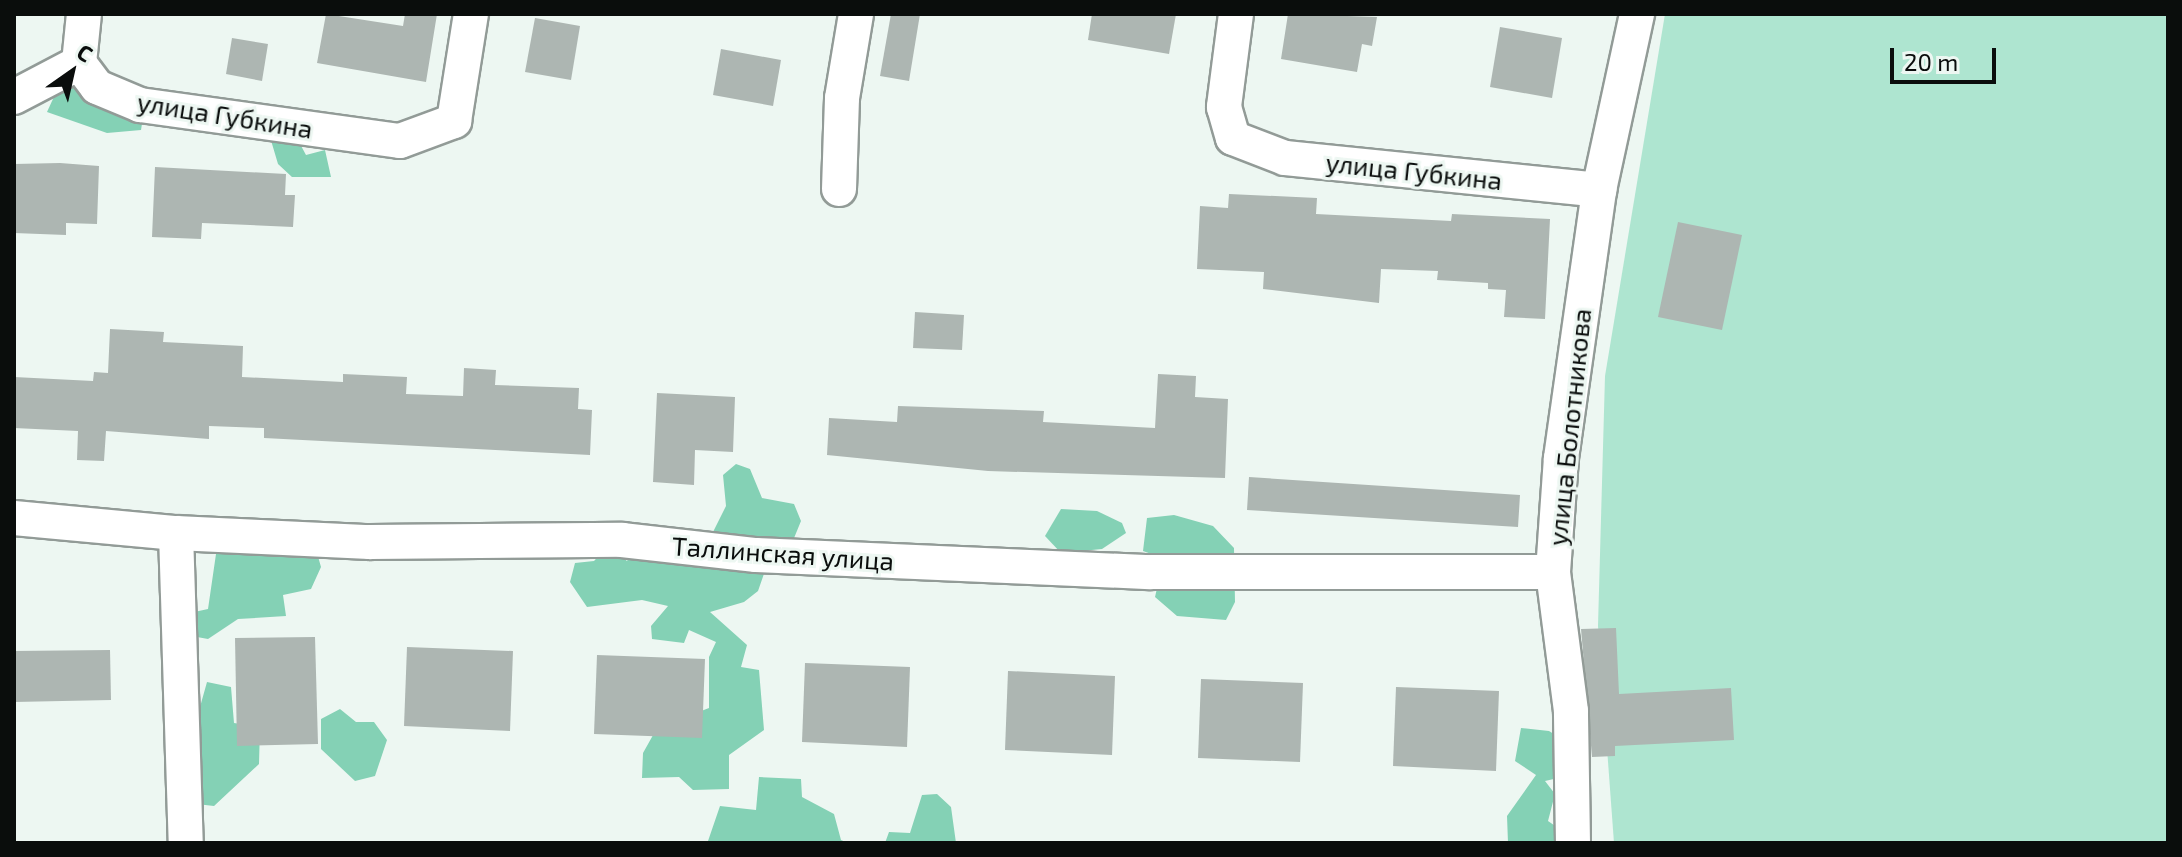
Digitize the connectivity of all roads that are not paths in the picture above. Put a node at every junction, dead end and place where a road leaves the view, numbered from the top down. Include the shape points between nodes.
1 (84, 14) edge
2 (471, 14) edge
3 (856, 14) edge
4 (1236, 14) edge
5 (1637, 14) edge
6 (79, 63) junction
7 (14, 97) edge
8 (839, 189) dead end
9 (1599, 190) junction
10 (14, 518) edge
11 (176, 533) junction
12 (1553, 572) junction
13 (186, 843) edge
14 (1573, 843) edge

1 - 6 street
2 - 6 street, улица Губкина via 454,121 400,141 140,105 97,87
3 - 8 street via 842,98
4 - 9 street, улица Губкина via 1224,107 1233,138 1285,158
5 - 9 street, улица Болотникова
6 - 7 street
9 - 12 street, улица Болотникова via 1561,458
10 - 11 street, Таллинская улица
11 - 12 street, Таллинская улица via 370,542 622,540 756,555 1151,572
11 - 13 street
12 - 14 street, улица Болотникова via 1571,711

